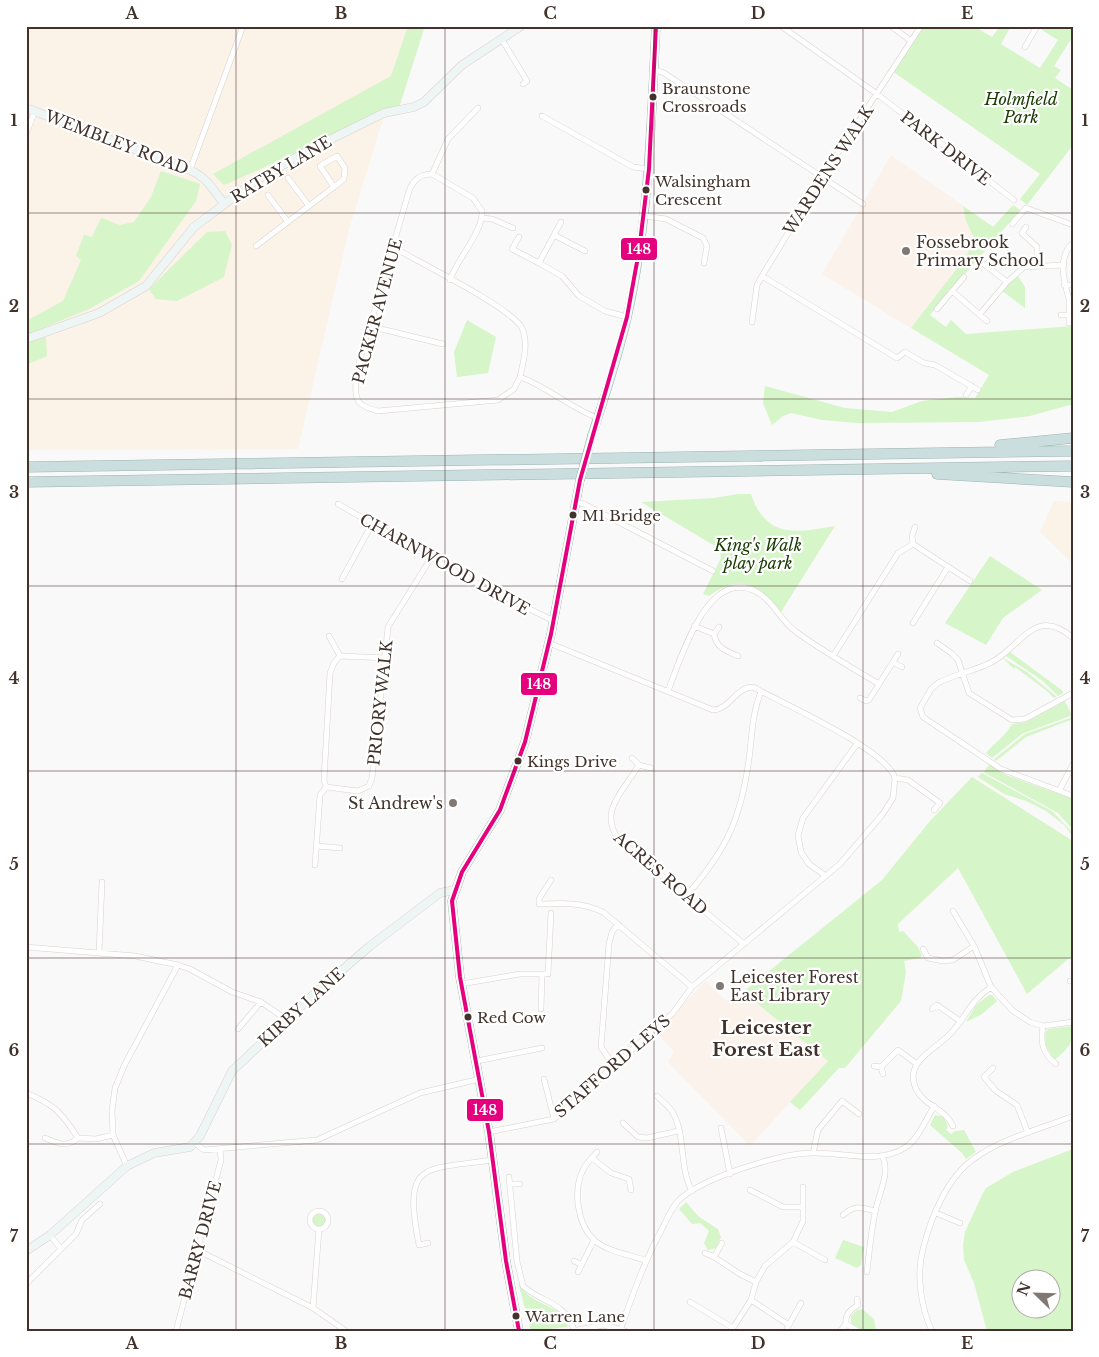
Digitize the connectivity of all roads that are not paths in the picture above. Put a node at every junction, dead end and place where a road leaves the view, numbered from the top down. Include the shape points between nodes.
1 (243, 26) edge
2 (521, 26) edge
3 (656, 26) edge
4 (781, 26) edge
5 (891, 26) edge
6 (921, 26) edge
7 (1037, 26) edge
8 (502, 38) junction
9 (911, 41) junction
10 (1025, 47) dead end
11 (653, 69) junction
12 (523, 84) dead end
13 (877, 94) junction
14 (26, 108) edge
15 (478, 108) dead end
16 (35, 111) junction
17 (542, 116) dead end
18 (26, 134) edge
19 (649, 169) junction
20 (190, 170) junction
21 (432, 174) junction
22 (822, 176) junction
23 (288, 178) dead end
24 (334, 187) junction
25 (268, 195) dead end
26 (1014, 200) dead end
27 (224, 204) junction
28 (863, 204) dead end
29 (309, 206) junction
30 (1036, 212) junction
31 (644, 216) junction
32 (483, 218) junction
33 (1034, 219) dead end
34 (288, 222) junction
35 (560, 222) dead end
36 (1012, 224) dead end
37 (1073, 225) edge
38 (513, 228) dead end
39 (1026, 228) dead end
40 (554, 235) junction
41 (519, 237) dead end
42 (256, 246) dead end
43 (1072, 246) edge
44 (393, 248) junction
45 (585, 251) dead end
46 (991, 259) dead end
47 (980, 261) dead end
48 (539, 263) junction
49 (704, 263) dead end
50 (1037, 265) junction
51 (1064, 265) junction
52 (986, 266) junction
53 (762, 276) junction
54 (964, 277) dead end
55 (450, 280) junction
56 (1007, 282) junction
57 (1064, 285) junction
58 (1073, 286) edge
59 (952, 292) junction
60 (937, 309) dead end
61 (980, 314) junction
62 (1061, 315) dead end
63 (1069, 315) junction
64 (627, 317) junction
65 (987, 321) dead end
66 (752, 322) dead end
67 (1069, 323) dead end
68 (373, 328) junction
69 (26, 339) edge
70 (444, 344) dead end
71 (520, 377) junction
72 (972, 386) junction
73 (978, 390) dead end
74 (966, 395) dead end
75 (598, 418) junction
76 (1073, 438) edge
77 (1073, 450) edge
78 (947, 452) junction
79 (1073, 466) edge
80 (26, 467) edge
81 (876, 469) junction
82 (26, 482) edge
83 (1073, 482) edge
84 (576, 499) junction
85 (338, 504) dead end
86 (372, 524) junction
87 (915, 527) dead end
88 (912, 544) junction
89 (431, 558) junction
90 (948, 567) junction
91 (713, 571) dead end
92 (342, 579) dead end
93 (970, 581) dead end
94 (554, 621) junction
95 (913, 623) dead end
96 (694, 626) junction
97 (719, 627) dead end
98 (714, 634) junction
99 (329, 636) dead end
100 (1073, 638) edge
101 (549, 643) junction
102 (937, 643) dead end
103 (898, 654) dead end
104 (340, 656) junction
105 (738, 656) dead end
106 (833, 656) junction
107 (386, 658) junction
108 (893, 662) junction
109 (902, 667) dead end
110 (961, 674) junction
111 (879, 684) junction
112 (668, 691) junction
113 (761, 692) junction
114 (1073, 693) edge
115 (860, 698) dead end
116 (857, 744) junction
117 (632, 758) dead end
118 (1073, 764) edge
119 (639, 765) junction
120 (650, 768) dead end
121 (895, 778) junction
122 (326, 788) junction
123 (1059, 791) junction
124 (1073, 796) edge
125 (946, 797) dead end
126 (940, 803) junction
127 (934, 810) dead end
128 (317, 846) junction
129 (332, 848) junction
130 (340, 848) dead end
131 (333, 854) dead end
132 (315, 864) dead end
133 (826, 876) junction
134 (551, 880) dead end
135 (102, 882) dead end
136 (454, 890) junction
137 (686, 896) junction
138 (953, 911) dead end
139 (551, 913) dead end
140 (618, 924) junction
141 (744, 944) junction
142 (974, 946) junction
143 (26, 947) edge
144 (923, 949) dead end
145 (99, 953) junction
146 (178, 964) junction
147 (542, 974) junction
148 (461, 984) junction
149 (692, 987) junction
150 (991, 987) junction
151 (261, 1002) junction
152 (935, 1004) dead end
153 (541, 1009) dead end
154 (286, 1019) junction
155 (960, 1022) junction
156 (1073, 1022) edge
157 (1042, 1026) junction
158 (238, 1029) dead end
159 (892, 1044) dead end
160 (542, 1048) dead end
161 (898, 1050) junction
162 (477, 1061) junction
163 (917, 1064) junction
164 (1056, 1064) dead end
165 (614, 1066) junction
166 (874, 1066) dead end
167 (881, 1067) junction
168 (993, 1068) dead end
169 (883, 1074) dead end
170 (480, 1079) junction
171 (544, 1079) dead end
172 (26, 1093) edge
173 (657, 1096) dead end
174 (668, 1097) dead end
175 (664, 1102) junction
176 (934, 1106) junction
177 (859, 1114) dead end
178 (1073, 1116) edge
179 (554, 1119) junction
180 (623, 1123) dead end
181 (953, 1126) dead end
182 (721, 1128) dead end
183 (678, 1131) junction
184 (489, 1132) junction
185 (1028, 1133) junction
186 (113, 1135) junction
187 (45, 1138) dead end
188 (78, 1138) junction
189 (195, 1143) junction
190 (220, 1149) junction
191 (597, 1152) dead end
192 (813, 1153) junction
193 (883, 1156) junction
194 (592, 1158) junction
195 (493, 1160) junction
196 (127, 1166) junction
197 (730, 1174) junction
198 (509, 1177) dead end
199 (510, 1184) junction
200 (520, 1184) dead end
201 (803, 1187) dead end
202 (631, 1190) dead end
203 (750, 1190) dead end
204 (692, 1191) junction
205 (100, 1204) dead end
206 (802, 1207) junction
207 (875, 1210) junction
208 (936, 1213) junction
209 (843, 1215) dead end
210 (960, 1223) dead end
211 (318, 1229) dead end
212 (50, 1235) junction
213 (594, 1240) junction
214 (793, 1242) junction
215 (428, 1243) dead end
216 (722, 1243) dead end
217 (61, 1249) junction
218 (197, 1250) junction
219 (26, 1251) edge
220 (705, 1253) dead end
221 (714, 1257) junction
222 (645, 1260) junction
223 (825, 1260) dead end
224 (574, 1261) dead end
225 (582, 1265) junction
226 (578, 1272) dead end
227 (867, 1272) dead end
228 (756, 1282) junction
229 (26, 1284) edge
230 (857, 1299) dead end
231 (750, 1300) junction
232 (690, 1302) dead end
233 (802, 1304) dead end
234 (313, 1308) junction
235 (846, 1324) junction
236 (789, 1325) junction
237 (593, 1328) edge
238 (732, 1329) edge
239 (177, 1330) edge
240 (573, 1330) edge
241 (623, 1330) edge
242 (930, 1330) edge
243 (346, 1331) edge
244 (520, 1331) edge
245 (786, 1331) edge
246 (840, 1331) edge
247 (858, 1331) edge

1 - 20 street
2 - 8 street, RATBY LANE
3 - 11 main road
4 - 13 street, PARK DRIVE
5 - 9 street
6 - 9 street, WARDENS WALK
7 - 10 street
8 - 12 street via 527,81
8 - 27 street, RATBY LANE via 462,65 424,102 384,113 311,149 255,181
9 - 13 street, WARDENS WALK
11 - 19 main road
11 - 22 street via 664,73
13 - 22 street, WARDENS WALK
13 - 26 street, PARK DRIVE
14 - 16 street, WEMBLEY ROAD
15 - 21 street via 441,149
16 - 18 street
16 - 20 street, WEMBLEY ROAD
17 - 19 street via 633,167
19 - 31 main road
20 - 27 street, WEMBLEY ROAD via 212,185
21 - 32 street via 473,198 480,206
21 - 44 street, PACKER AVENUE via 419,177 412,184
22 - 28 street
22 - 53 street, WARDENS WALK
23 - 29 street
24 - 24 street via 320,166 337,156 345,168 344,180
24 - 29 street
25 - 34 street
27 - 69 street, RATBY LANE via 194,227 146,286 99,312
29 - 34 street
30 - 33 street
30 - 36 street via 1026,208
30 - 37 street
31 - 49 street via 666,218 703,238 707,246
31 - 64 main road
32 - 38 street
32 - 55 street via 455,265
34 - 42 street
35 - 40 street
39 - 50 street via 1022,233 1037,247
40 - 45 street
40 - 48 street
41 - 48 street via 512,249
43 - 51 street via 1065,251
44 - 55 street
44 - 68 street, PACKER AVENUE via 371,322
46 - 52 street
47 - 52 street
48 - 64 street via 562,276 579,296 601,309
50 - 51 street
50 - 56 street via 1024,267
51 - 57 street
52 - 56 street
53 - 66 street, WARDENS WALK via 757,285
53 - 72 street via 897,358 908,353
54 - 59 street
55 - 71 street via 496,304 521,327 525,347
56 - 61 street
57 - 58 street
57 - 63 street
59 - 60 street
59 - 61 street
61 - 65 street
62 - 63 street
63 - 67 street
64 - 75 main road
68 - 70 street
68 - 71 street, PACKER AVENUE via 368,330 355,384 357,398 366,408 378,411 498,400 514,390
71 - 75 street via 537,383
72 - 73 street
72 - 74 street
75 - 84 main road, bridge
76 - 78 highway
77 - 78 highway
78 - 80 highway
79 - 81 highway
81 - 82 highway
81 - 83 highway
84 - 91 street
84 - 94 main road
85 - 86 street, CHARNWOOD DRIVE
86 - 89 street, CHARNWOOD DRIVE
86 - 92 street
87 - 88 street
88 - 90 street
88 - 106 street via 898,553
89 - 94 street, CHARNWOOD DRIVE
89 - 107 street, PRIORY WALK via 388,627
90 - 93 street
90 - 95 street
94 - 101 main road
96 - 98 street
96 - 106 street via 716,598 730,589 745,588 760,594 795,631
96 - 112 street
97 - 98 street
98 - 105 street via 715,642 722,649
99 - 104 street
100 - 110 street via 1052,626 1036,626 990,663
101 - 112 street
101 - 136 main road via 534,709 508,789 489,830
102 - 110 street via 958,660
103 - 108 street
104 - 107 street
104 - 122 street via 330,673
106 - 111 street
107 - 122 street, PRIORY WALK via 369,786 358,791
108 - 109 street
108 - 111 street
110 - 114 street via 974,698 1012,720 1025,719
110 - 123 street via 943,680 931,689 920,708 923,717 1001,769
111 - 115 street via 869,700
112 - 113 street via 713,710 721,708 748,687
113 - 116 street
113 - 137 street via 756,706 746,785 732,831 715,862
116 - 121 street via 890,768
116 - 133 street via 803,818 798,835 801,852 809,864
117 - 119 street
118 - 123 street
119 - 120 street
119 - 137 street, ACRES ROAD via 610,812 612,829 619,840
121 - 126 street via 908,780
121 - 133 street, STAFFORD LEYS via 893,798 882,815
122 - 128 street via 320,795
123 - 124 street
125 - 126 street
126 - 127 street
128 - 129 street
128 - 132 street
129 - 130 street
129 - 131 street
133 - 141 street, STAFFORD LEYS
134 - 140 street via 539,899 540,904 588,904
135 - 145 street
136 - 148 main road via 452,913
136 - 154 street, KIRBY LANE via 440,893 423,904
137 - 141 street, ACRES ROAD
138 - 142 street
139 - 147 street via 548,974
140 - 149 street
140 - 165 street via 609,944 601,1047
141 - 149 street, STAFFORD LEYS
142 - 144 street via 948,961 928,958
142 - 150 street
143 - 145 street
145 - 146 street
146 - 151 street via 232,992
146 - 186 street via 115,1088
147 - 148 street via 520,974
147 - 153 street
148 - 162 main road
149 - 165 street, STAFFORD LEYS via 672,1014
150 - 155 street via 973,1001
150 - 157 street via 1020,1017
151 - 154 street
151 - 158 street
152 - 155 street
154 - 189 street, KIRBY LANE via 232,1071
155 - 163 street
156 - 157 street
157 - 164 street via 1044,1052
159 - 161 street
160 - 162 street
161 - 163 street
161 - 167 street
162 - 170 main road
163 - 176 street via 913,1076 916,1088 923,1099
165 - 179 street, STAFFORD LEYS
166 - 167 street
167 - 169 street
168 - 185 street via 984,1077 996,1091 1017,1105
170 - 184 main road
170 - 190 street via 420,1093 317,1140
171 - 179 street
172 - 188 street via 61,1112
173 - 175 street
174 - 175 street
175 - 183 street via 673,1114
176 - 181 street via 947,1115
176 - 193 street via 907,1146
177 - 192 street via 842,1101 818,1130
178 - 185 street
179 - 184 street, STAFFORD LEYS
180 - 183 street via 638,1137
182 - 197 street
183 - 204 street
184 - 195 main road
185 - 208 street via 987,1150 966,1165 946,1191
186 - 188 street via 96,1139
186 - 196 street
187 - 188 street via 60,1145 70,1144
189 - 190 street via 204,1150
189 - 196 street via 190,1147 148,1155
190 - 218 street, BARRY DRIVE via 221,1160
191 - 194 street
192 - 193 street
192 - 197 street via 777,1158
193 - 207 street via 886,1164 883,1189
194 - 202 street via 611,1173 629,1179
194 - 213 street via 581,1174 578,1196 583,1222
195 - 215 street via 435,1168 420,1176 413,1192 417,1235 419,1245
195 - 244 main road via 506,1262
196 - 212 street
197 - 204 street
198 - 199 street
199 - 200 street
199 - 240 street via 517,1260 523,1286 565,1310
201 - 206 street
203 - 206 street via 783,1207
204 - 222 street via 679,1200
205 - 217 street via 82,1220 76,1234
206 - 214 street via 803,1221
207 - 209 street via 851,1207
207 - 227 street
208 - 210 street
208 - 242 street via 922,1250 923,1305
211 - 234 street
212 - 217 street
212 - 219 street
213 - 222 street
213 - 225 street
214 - 223 street
214 - 228 street via 765,1266
216 - 221 street
217 - 229 street
218 - 234 street
218 - 239 street, BARRY DRIVE
220 - 221 street
221 - 228 street
222 - 241 street
224 - 225 street
225 - 226 street
228 - 231 street
230 - 235 street via 858,1305 850,1310
231 - 236 street
231 - 238 street
232 - 238 street
233 - 236 street
234 - 243 street
235 - 246 street
235 - 247 street
236 - 245 street
237 - 240 street
237 - 241 street via 604,1325

